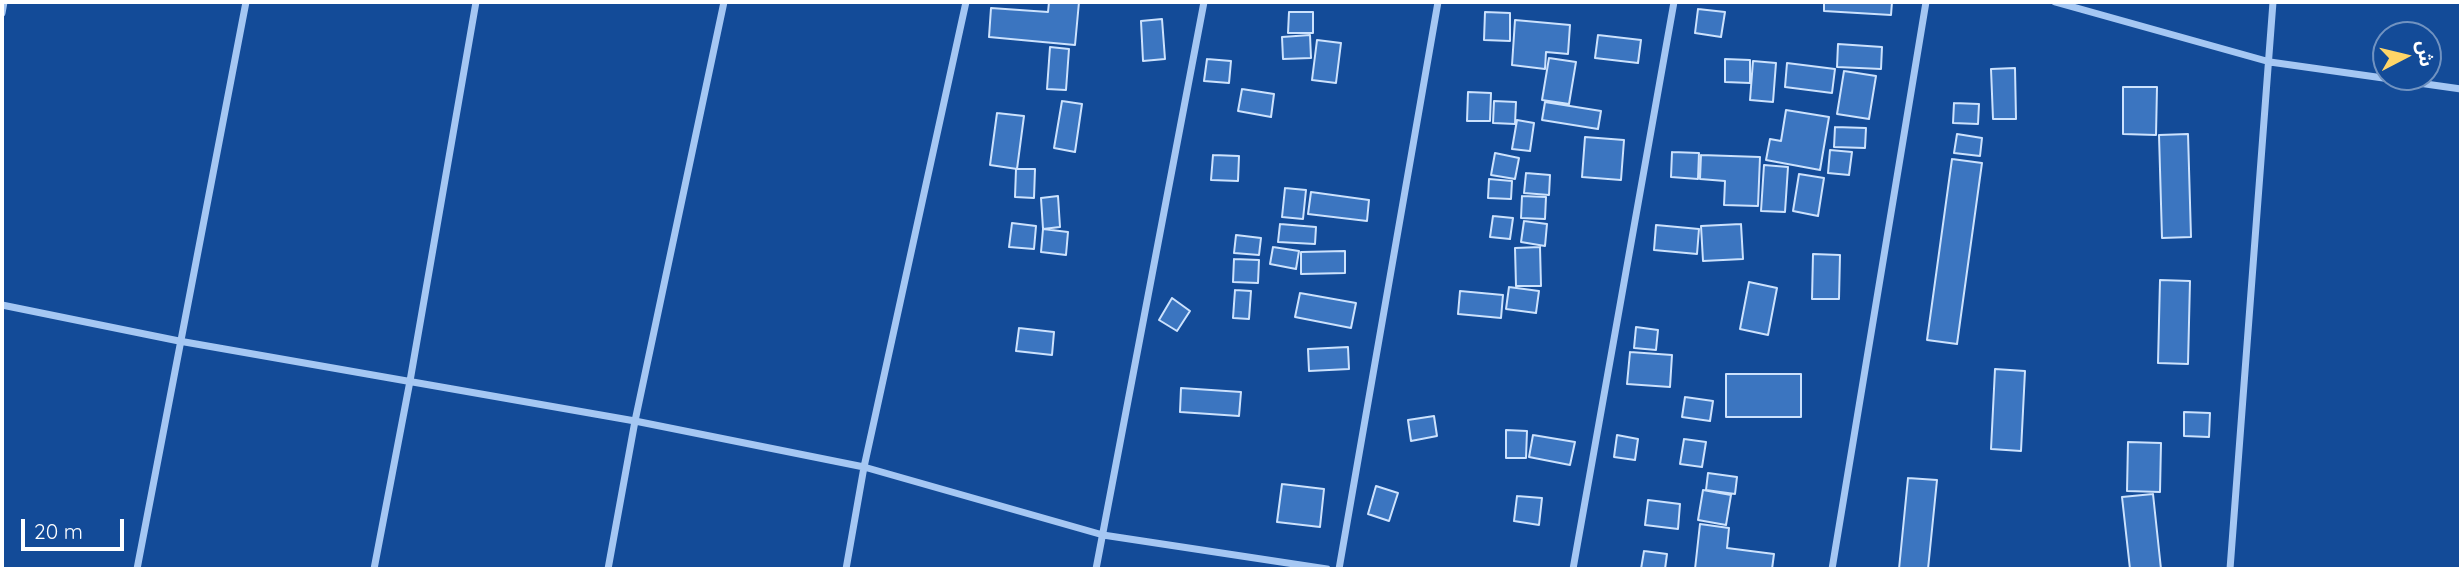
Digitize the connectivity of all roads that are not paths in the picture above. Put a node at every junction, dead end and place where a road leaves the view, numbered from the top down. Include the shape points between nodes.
1 (4, 2) edge
2 (246, 2) edge
3 (476, 2) edge
4 (724, 2) edge
5 (967, 2) edge
6 (1204, 2) edge
7 (1438, 2) edge
8 (1674, 2) edge
9 (1926, 2) edge
10 (2055, 2) edge
11 (2273, 2) edge
12 (2, 13) edge
13 (2270, 62) junction
14 (2461, 89) edge
15 (2, 305) edge
16 (179, 341) junction
17 (410, 381) junction
18 (635, 421) junction
19 (864, 467) junction
20 (1103, 535) junction
21 (137, 569) edge
22 (374, 569) edge
23 (608, 569) edge
24 (846, 569) edge
25 (1096, 569) edge
26 (1328, 569) edge
27 (1339, 569) edge
28 (1573, 569) edge
29 (1832, 569) edge
30 (2230, 569) edge

1 - 12 street
2 - 16 street
3 - 17 street
4 - 18 street
5 - 19 street
6 - 20 street
7 - 27 street
8 - 28 street
9 - 29 street
10 - 13 street
11 - 13 street
13 - 14 street
13 - 30 street
15 - 16 street
16 - 17 street
16 - 21 street
17 - 18 street
17 - 22 street
18 - 19 street
18 - 23 street
19 - 20 street
19 - 24 street
20 - 25 street
20 - 26 street

